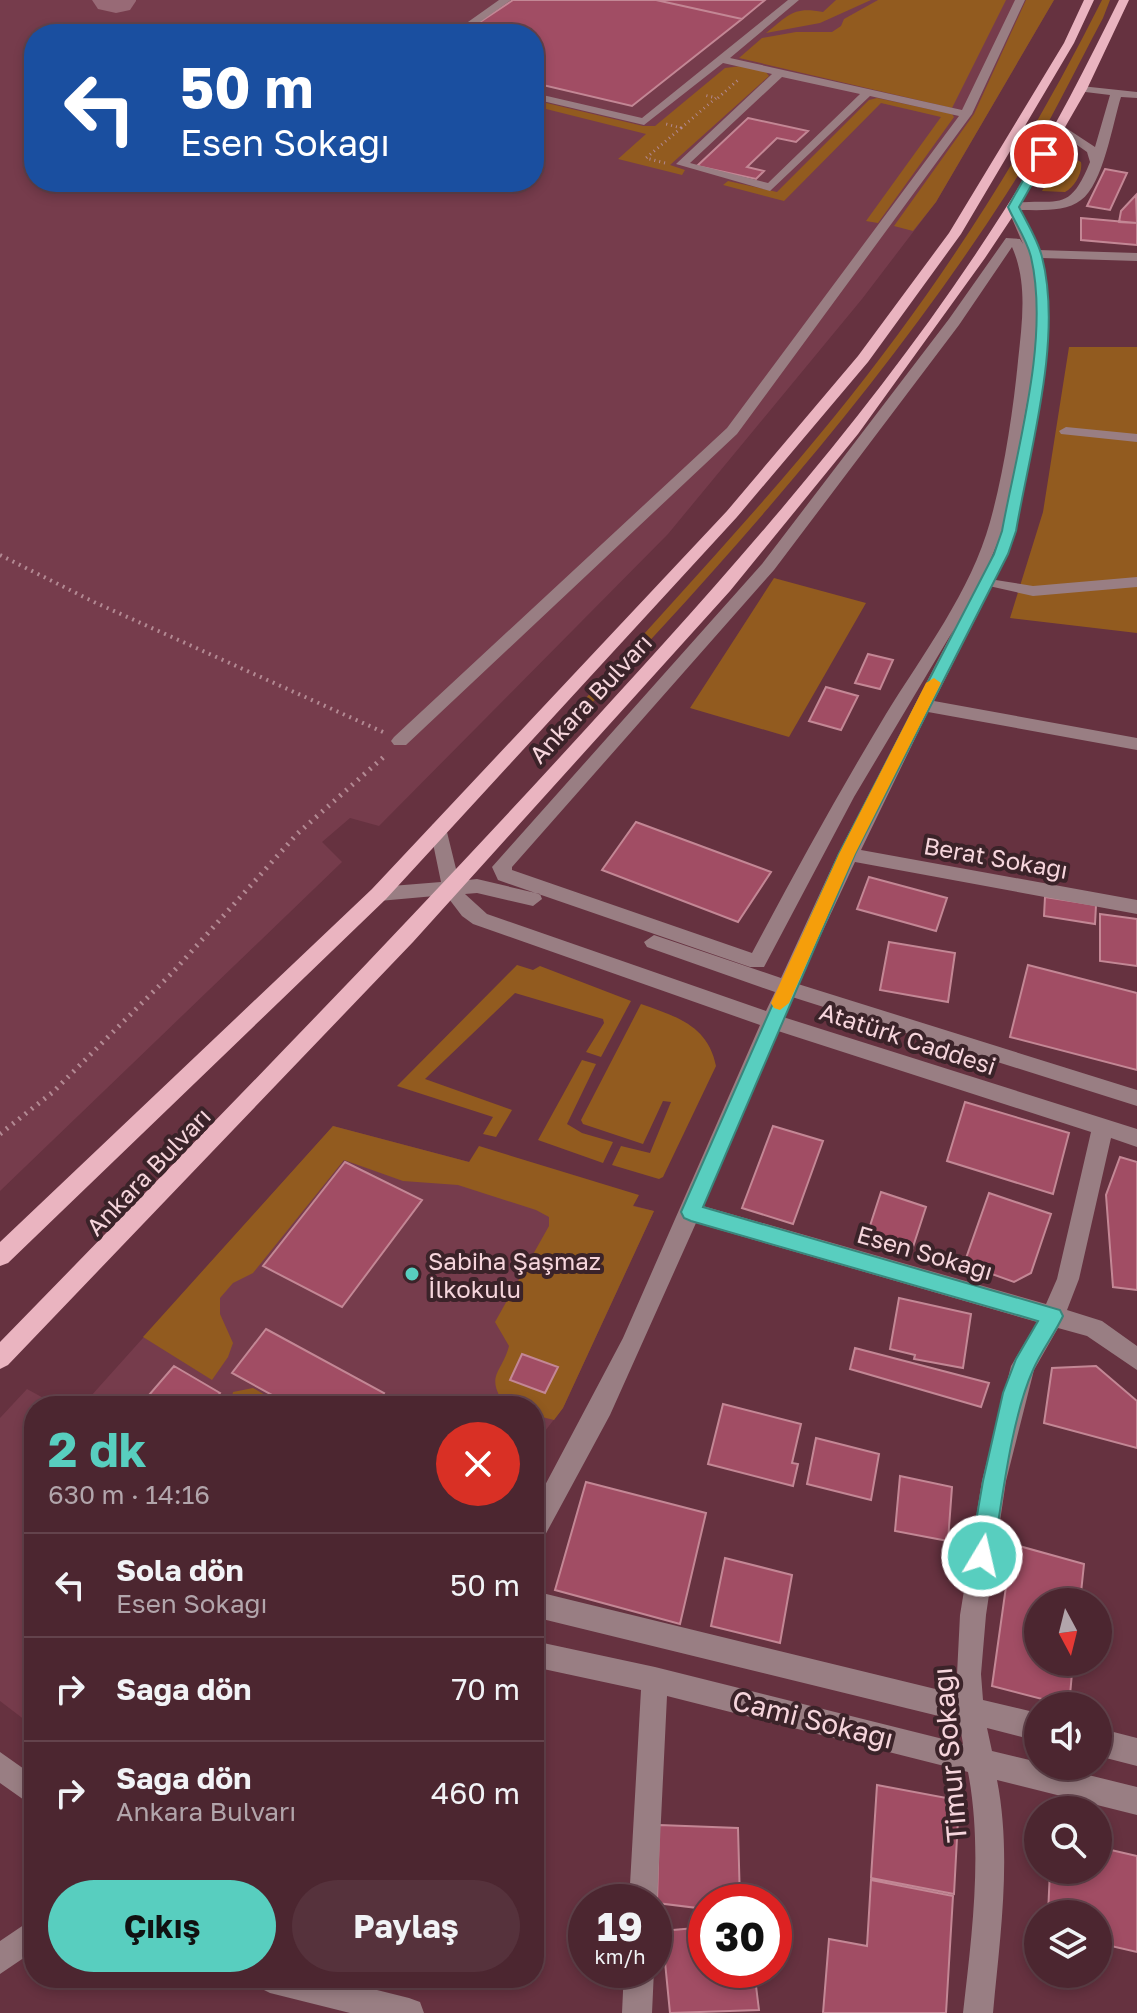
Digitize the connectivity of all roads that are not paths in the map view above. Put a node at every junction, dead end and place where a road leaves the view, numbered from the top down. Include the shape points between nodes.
1 (506, 0) edge
2 (794, 0) edge
3 (1020, 0) edge
4 (1089, 0) edge
5 (1124, 0) edge
6 (471, 24) edge
7 (721, 59) junction
8 (780, 73) junction
9 (1084, 84) junction
10 (868, 92) junction
11 (1136, 92) edge
12 (1116, 93) junction
13 (544, 98) edge
14 (1136, 109) edge
15 (966, 114) junction
16 (1059, 128) junction
17 (1096, 162) junction
18 (1013, 207) junction
19 (1036, 254) junction
20 (1137, 257) edge
21 (1066, 431) dead end
22 (1137, 438) edge
23 (987, 582) junction
24 (1137, 582) edge
25 (922, 705) junction
26 (400, 741) road end
27 (1137, 744) edge
28 (845, 797) joint
29 (439, 829) junction
30 (847, 854) junction
31 (450, 887) junction
32 (379, 894) junction
33 (1137, 907) edge
34 (787, 988) junction
35 (772, 1021) junction
36 (1137, 1098) edge
37 (1103, 1128) junction
38 (1137, 1138) edge
39 (691, 1212) junction
40 (0, 1256) edge
41 (1053, 1316) junction
42 (0, 1358) edge
43 (1137, 1359) edge
44 (544, 1513) edge
45 (544, 1606) edge
46 (544, 1656) edge
47 (655, 1680) junction
48 (970, 1709) junction
49 (1024, 1723) edge
50 (1112, 1746) edge
51 (1137, 1752) edge
52 (979, 1759) junction
53 (0, 1766) edge
54 (24, 1785) edge
55 (1137, 1801) edge
56 (644, 1884) edge
57 (24, 1941) edge
58 (0, 1959) edge
59 (310, 1988) edge
60 (638, 1988) edge
61 (409, 2013) edge
62 (637, 2013) edge
63 (978, 2013) edge

1 - 6 street
2 - 7 street
3 - 15 street
4 - 29 main road, Ankara Bulvarı via 995,170 947,246 863,359 732,514
5 - 9 main road, Ankara Bulvarı
7 - 8 street
7 - 13 street via 644,122
8 - 10 street
8 - 10 street via 682,164 770,187
9 - 11 street
9 - 12 street
9 - 16 main road, Ankara Bulvarı
10 - 15 street
11 - 12 street
11 - 14 street
12 - 17 street
15 - 26 street via 732,431
16 - 17 street via 1092,150
16 - 18 main road, Ankara Bulvarı
17 - 18 street via 1082,195 1051,205
18 - 19 street
18 - 31 main road, Ankara Bulvarı via 853,431 724,588
19 - 20 street
19 - 23 street via 1044,303 1039,364 1009,531
21 - 22 street
23 - 24 street via 1033,591
23 - 25 street
25 - 27 street
25 - 30 street
28 - 28 street via 757,962 516,880 501,867 768,567 1010,241 1016,242 1028,269 1029,317 998,522 971,587
29 - 31 street
29 - 32 main road, Ankara Bulvarı
30 - 33 street, Berat Sokağı
30 - 34 street
31 - 32 street, Atatürk Caddesi
31 - 34 street, Atatürk Caddesi via 477,886 523,896
31 - 35 street, Atatürk Caddesi via 461,905 480,919
31 - 42 main road, Ankara Bulvarı
32 - 40 main road, Ankara Bulvarı
34 - 35 street
34 - 36 street, Atatürk Caddesi
35 - 37 street, Atatürk Caddesi
35 - 39 street
37 - 38 street, Atatürk Caddesi
37 - 41 street, Timur Sokağı via 1068,1279
39 - 41 street, Esen Sokağı
39 - 44 street via 577,1455
41 - 43 street, Esen Sokağı via 1094,1328
41 - 48 street, Timur Sokağı via 1023,1366 994,1481 973,1615
45 - 48 street, Cami Sokağı
46 - 47 street, Cami Sokağı
47 - 52 street, Cami Sokağı
47 - 56 street
48 - 49 street, Cami Sokağı
48 - 52 street, Timur Sokağı
50 - 51 street
52 - 55 street, Cami Sokağı
52 - 63 street, Timur Sokağı via 989,1809 989,1844
53 - 54 street
57 - 58 street
59 - 61 street
60 - 62 street

